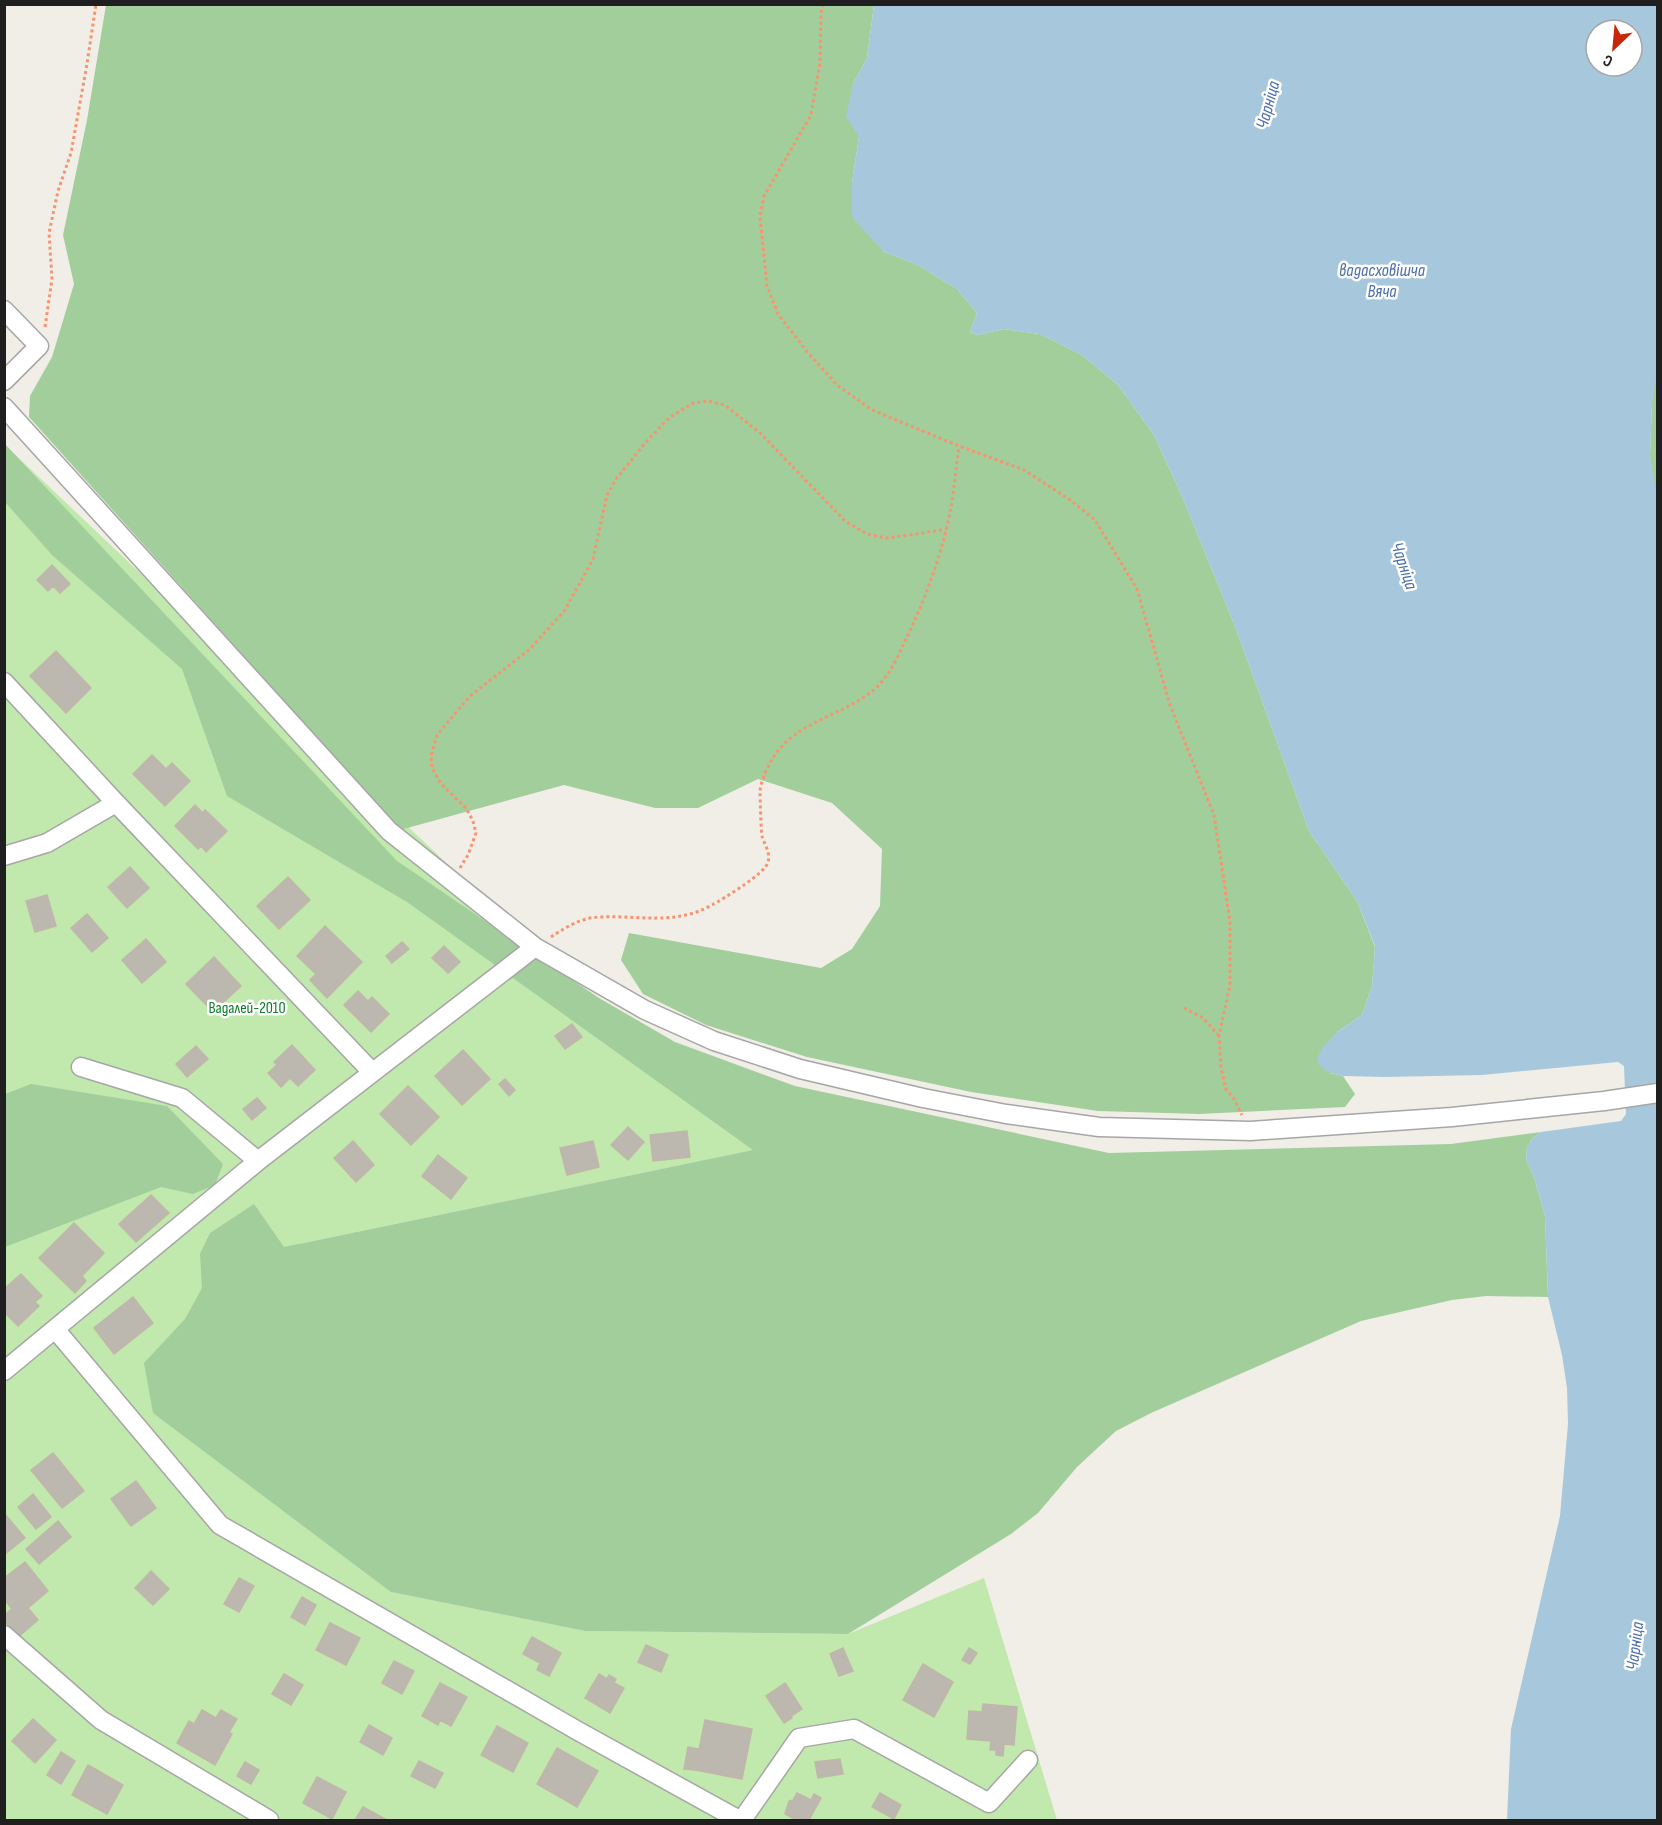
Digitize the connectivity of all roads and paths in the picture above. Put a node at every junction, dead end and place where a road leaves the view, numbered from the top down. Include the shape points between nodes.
1 (96, 4) edge
2 (823, 4) edge
3 (4, 310) edge
4 (39, 346) junction
5 (4, 381) edge
6 (4, 407) edge
7 (959, 446) junction
8 (946, 529) junction
9 (4, 682) edge
10 (116, 803) junction
11 (4, 856) edge
12 (451, 882) junction
13 (535, 947) junction
14 (1184, 1008) dead end
15 (1219, 1036) junction
16 (81, 1067) dead end
17 (372, 1072) junction
18 (1658, 1093) edge
19 (1250, 1131) junction
20 (258, 1161) junction
21 (55, 1329) junction
22 (4, 1371) edge
23 (4, 1635) edge
24 (1028, 1760) dead end
25 (269, 1821) edge
26 (741, 1821) edge

1 - 4 path via 71,153 49,233 52,279
2 - 7 path via 820,63 811,115 764,196 760,216 767,286 778,314 837,385 872,410
3 - 4 street
4 - 5 street
6 - 12 street via 388,831
7 - 8 path
7 - 15 path via 1024,470 1069,499 1095,520 1137,589 1170,705 1214,815 1230,922 1230,985
8 - 12 path via 886,538 867,534 845,521 760,434 725,405 693,403 669,418 616,479 608,495 593,559 565,610 530,649 470,696 437,735 432,768 441,784 466,808 476,833
8 - 13 path via 923,603 894,665 877,686 850,706 796,732 768,765 760,790 761,833 768,853 765,867 710,907 676,918 654,920 599,916 572,923
9 - 10 street
10 - 11 street via 47,843
10 - 17 street
12 - 13 street
13 - 17 street
13 - 19 street via 645,1010 714,1041 800,1069 923,1098 1099,1127
14 - 15 path via 1203,1018
15 - 19 path via 1226,1089
16 - 20 street via 182,1098
17 - 20 street
18 - 19 street via 1452,1117
20 - 21 street
21 - 22 street
21 - 26 street via 220,1525
23 - 25 street via 101,1720
24 - 26 street via 989,1803 854,1729 799,1738

